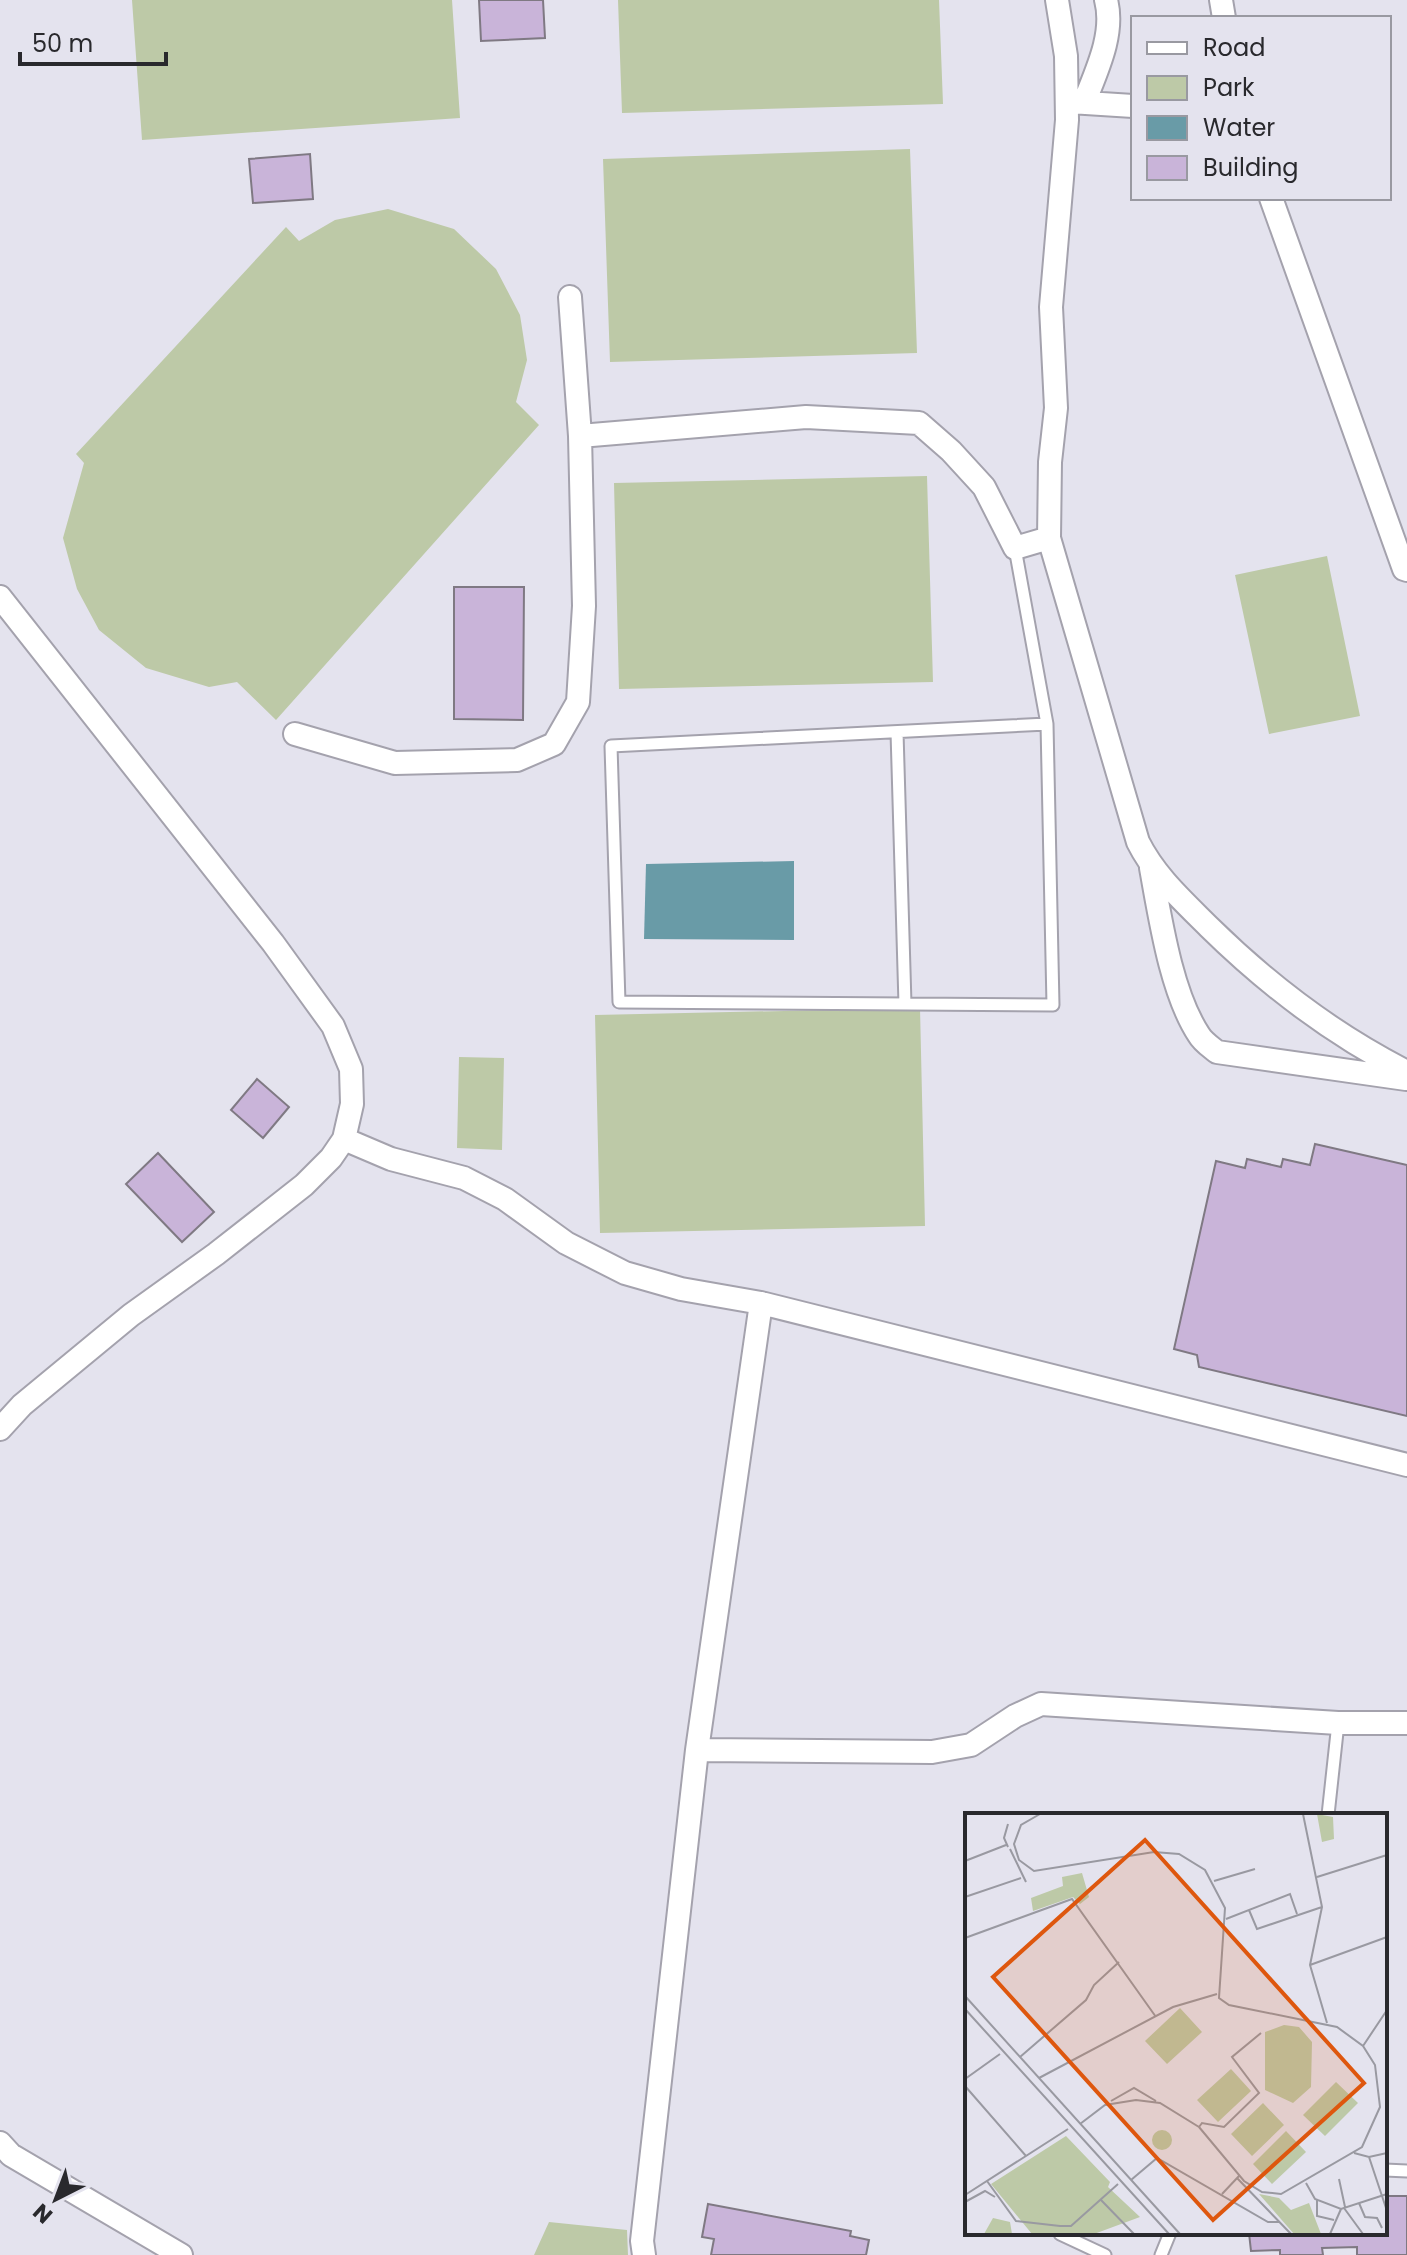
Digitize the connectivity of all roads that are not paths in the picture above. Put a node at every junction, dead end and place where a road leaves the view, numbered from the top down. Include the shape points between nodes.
1 (1057, 0) edge
2 (1106, 0) edge
3 (1076, 103) junction
4 (1131, 106) edge
5 (1272, 200) edge
6 (570, 297) dead end
7 (580, 436) junction
8 (1049, 538) junction
9 (1015, 548) junction
10 (1407, 570) edge
11 (0, 597) edge
12 (1047, 724) junction
13 (897, 732) junction
14 (295, 734) dead end
15 (1151, 868) junction
16 (905, 1004) junction
17 (1407, 1072) edge
18 (1407, 1079) edge
19 (344, 1139) junction
20 (761, 1303) junction
21 (0, 1429) edge
22 (1407, 1465) edge
23 (1338, 1723) junction
24 (1407, 1723) edge
25 (697, 1750) junction
26 (1328, 1813) edge
27 (0, 2143) edge
28 (1387, 2170) edge
29 (1407, 2171) edge
30 (1062, 2235) edge
31 (1169, 2235) edge
32 (181, 2255) edge
33 (644, 2255) edge
34 (1105, 2255) edge
35 (1161, 2255) edge

1 - 3 street
2 - 3 street via 1103,52
3 - 4 street
3 - 8 street via 1051,307 1056,408
5 - 10 street
6 - 7 street
7 - 9 street via 806,417 919,423 984,487
7 - 14 street via 584,606 578,702 554,744 517,760 395,763
8 - 9 street
8 - 15 street via 1138,842
9 - 12 lane
11 - 19 street via 333,1026 351,1069 352,1104
12 - 13 lane
12 - 16 lane via 1053,1005
13 - 16 lane
13 - 16 lane via 611,746 619,1002
15 - 17 street via 1247,965 1292,1001
15 - 18 street via 1167,954 1189,1018 1217,1052
19 - 20 street via 391,1159 464,1178 505,1199 566,1243 625,1273
19 - 21 street via 304,1185 131,1315
20 - 22 street
20 - 25 street
23 - 24 street
23 - 25 street via 1041,1704 971,1745 932,1752
23 - 26 lane
25 - 33 street
27 - 32 street via 11,2155
28 - 29 lane
30 - 34 lane
31 - 35 lane

